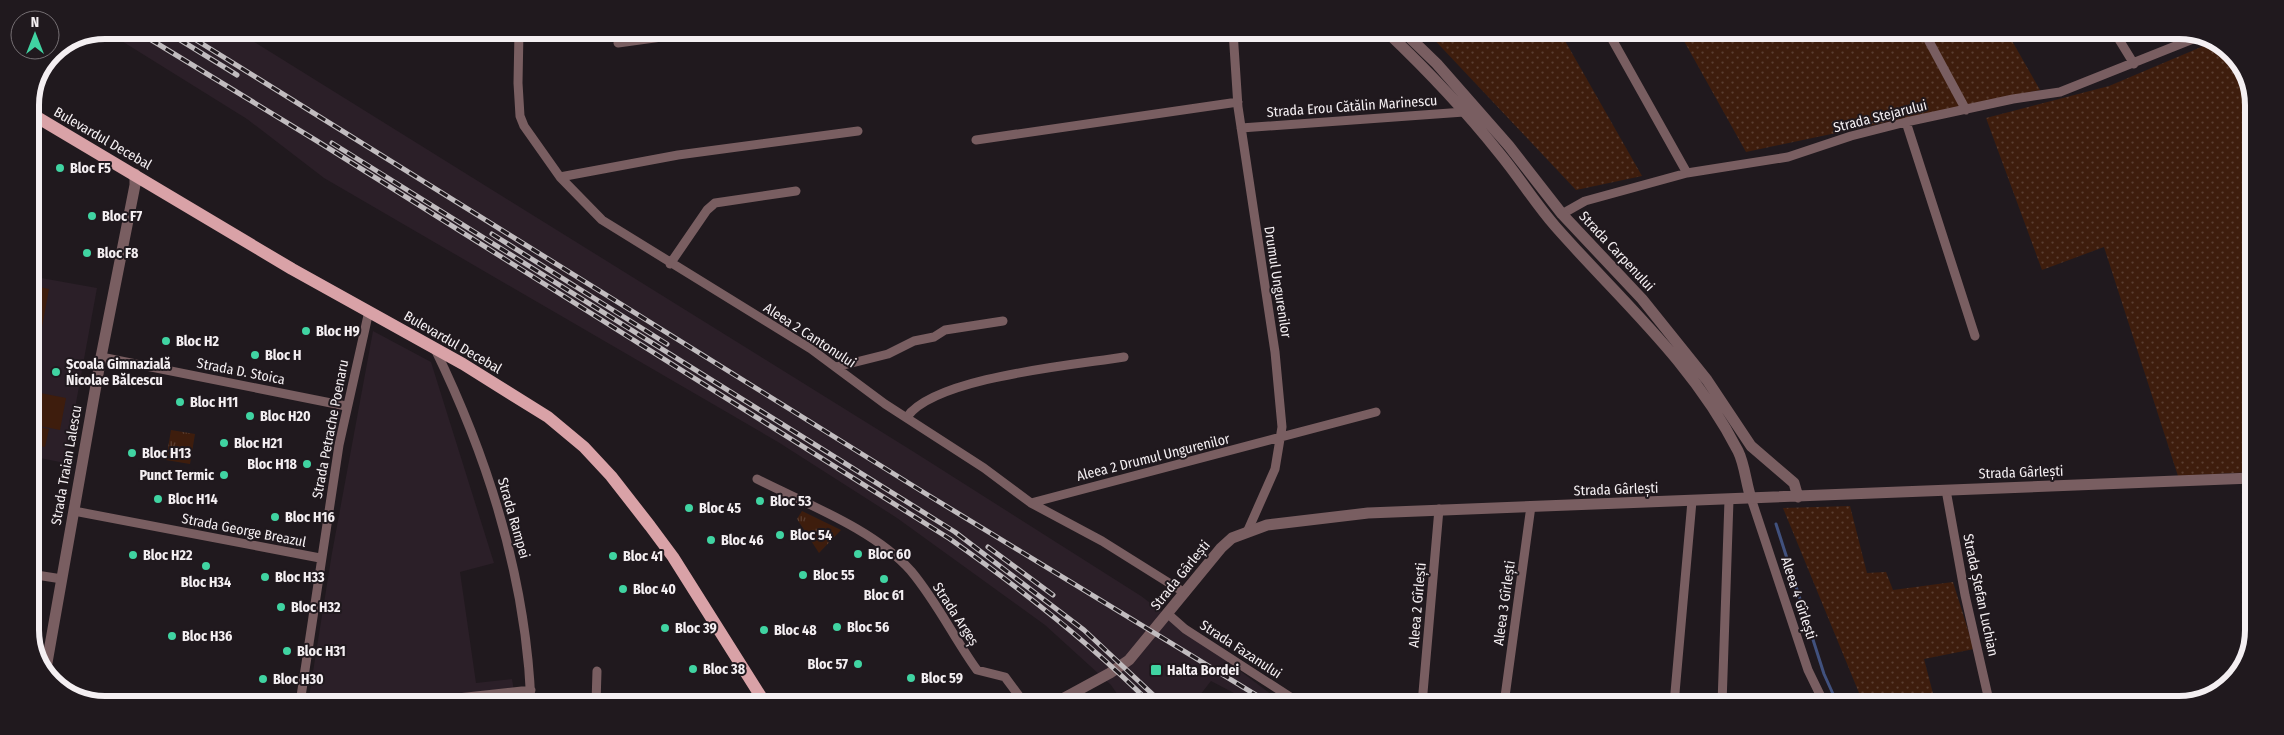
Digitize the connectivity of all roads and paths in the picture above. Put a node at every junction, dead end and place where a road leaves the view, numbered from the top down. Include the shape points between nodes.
1 (519, 39) edge
2 (647, 39) edge
3 (1234, 39) edge
4 (1395, 39) edge
5 (1411, 39) edge
6 (1612, 39) edge
7 (1928, 39) edge
8 (2119, 39) edge
9 (2192, 40) edge
10 (618, 43) dead end
11 (2134, 64) junction
12 (1238, 102) junction
13 (1966, 110) junction
14 (1464, 112) junction
15 (39, 118) edge
16 (1906, 122) junction
17 (1242, 128) junction
18 (858, 131) dead end
19 (976, 140) dead end
20 (1687, 173) junction
21 (135, 174) junction
22 (560, 177) junction
23 (796, 192) dead end
24 (1562, 214) junction
25 (670, 264) junction
26 (369, 311) junction
27 (1003, 321) dead end
28 (1975, 336) dead end
29 (435, 349) junction
30 (101, 357) junction
31 (1124, 357) dead end
32 (836, 367) junction
33 (346, 406) junction
34 (1376, 412) dead end
35 (907, 417) junction
36 (1281, 438) junction
37 (2245, 478) edge
38 (757, 479) dead end
39 (1946, 490) junction
40 (1798, 497) junction
41 (1751, 498) junction
42 (1729, 500) junction
43 (1692, 501) junction
44 (1031, 503) junction
45 (1531, 506) junction
46 (1439, 509) junction
47 (74, 511) junction
48 (1248, 530) junction
49 (320, 558) junction
50 (39, 575) edge
51 (62, 579) junction
52 (1185, 593) junction
53 (1168, 614) junction
54 (47, 662) edge
55 (597, 671) dead end
56 (531, 690) junction
57 (301, 696) edge
58 (476, 696) edge
59 (531, 696) edge
60 (596, 696) edge
61 (761, 696) edge
62 (1019, 696) edge
63 (1068, 696) edge
64 (1289, 696) edge
65 (1423, 696) edge
66 (1505, 696) edge
67 (1675, 696) edge
68 (1722, 696) edge
69 (1821, 696) edge
70 (1988, 696) edge

1 - 22 street, Aleea 2 Cantonului via 520,116 533,141
2 - 10 street
3 - 12 street, Drumul Ungurenilor
4 - 14 street, Strada Carpenului via 1429,71
5 - 24 street, Strada Carpenului via 1438,64
6 - 20 street
7 - 13 street
8 - 11 street
9 - 11 street, Strada Stejarului
11 - 13 street, Strada Stejarului via 2060,92
12 - 17 street, Drumul Ungurenilor
12 - 19 street
13 - 16 street, Strada Stejarului
14 - 17 street, Strada Erou Cătălin Marinescu
14 - 41 street, Strada Carpenului via 1553,224 1632,306 1699,386 1739,453
15 - 21 main road, Bulevardul Decebal
16 - 20 street, Strada Stejarului via 1788,157
16 - 28 street
17 - 36 street, Drumul Ungurenilor via 1275,352
18 - 22 street via 678,155
20 - 24 street, Strada Stejarului via 1585,201
21 - 26 main road, Bulevardul Decebal via 292,269
21 - 30 street, Strada Traian Lalescu
22 - 25 street, Aleea 2 Cantonului via 602,220
23 - 25 street via 715,203
24 - 40 street, Strada Carpenului via 1642,299 1707,380 1752,446 1794,483
25 - 32 street, Aleea 2 Cantonului
26 - 29 main road, Bulevardul Decebal
26 - 33 street, Strada Petrache Poenaru
27 - 32 street via 945,330 888,354
29 - 56 street, Strada Rampei via 463,407 497,504 514,567
29 - 61 main road, Bulevardul Decebal via 548,418 584,447 611,476 673,557
30 - 33 street, Strada D. Stoica
30 - 47 street, Strada Traian Lalescu
31 - 35 street via 987,379 962,386 914,408
32 - 35 street, Aleea 2 Cantonului
33 - 49 street, Strada Petrache Poenaru
34 - 36 street, Aleea 2 Drumul Ungurenilor
35 - 44 street, Aleea 2 Cantonului
36 - 44 street, Aleea 2 Drumul Ungurenilor
36 - 48 street, Drumul Ungurenilor via 1275,469
37 - 39 street, Strada Gârlești
38 - 62 street, Strada Argeș via 853,528 894,556 937,604 977,670 1005,677
39 - 40 street, Strada Gârlești
39 - 70 street, Strada Ștefan Luchian
40 - 41 street, Strada Gârlești
41 - 42 street, Strada Gârlești
41 - 69 street, Aleea 4 Gîrlești via 1808,670
42 - 43 street, Strada Gârlești
42 - 68 street
43 - 45 street, Strada Gârlești
43 - 67 street
44 - 52 street, Aleea 2 Cantonului via 1102,541
45 - 46 street, Strada Gârlești
45 - 66 street, Aleea 3 Gîrlești
46 - 48 street, Strada Gârlești via 1368,513
46 - 65 street, Aleea 2 Gîrlești
47 - 49 street, Strada George Breazul
47 - 51 street, Strada Traian Lalescu
48 - 52 street, Strada Gârlești via 1221,548
49 - 57 street, Strada Petrache Poenaru
50 - 51 street
51 - 54 street, Strada Traian Lalescu
52 - 53 street, Strada Gârlești
53 - 63 street, Strada Gârlești via 1124,665
53 - 64 street, Strada Fazanului
55 - 60 street
56 - 58 street
56 - 59 street, Strada Rampei

